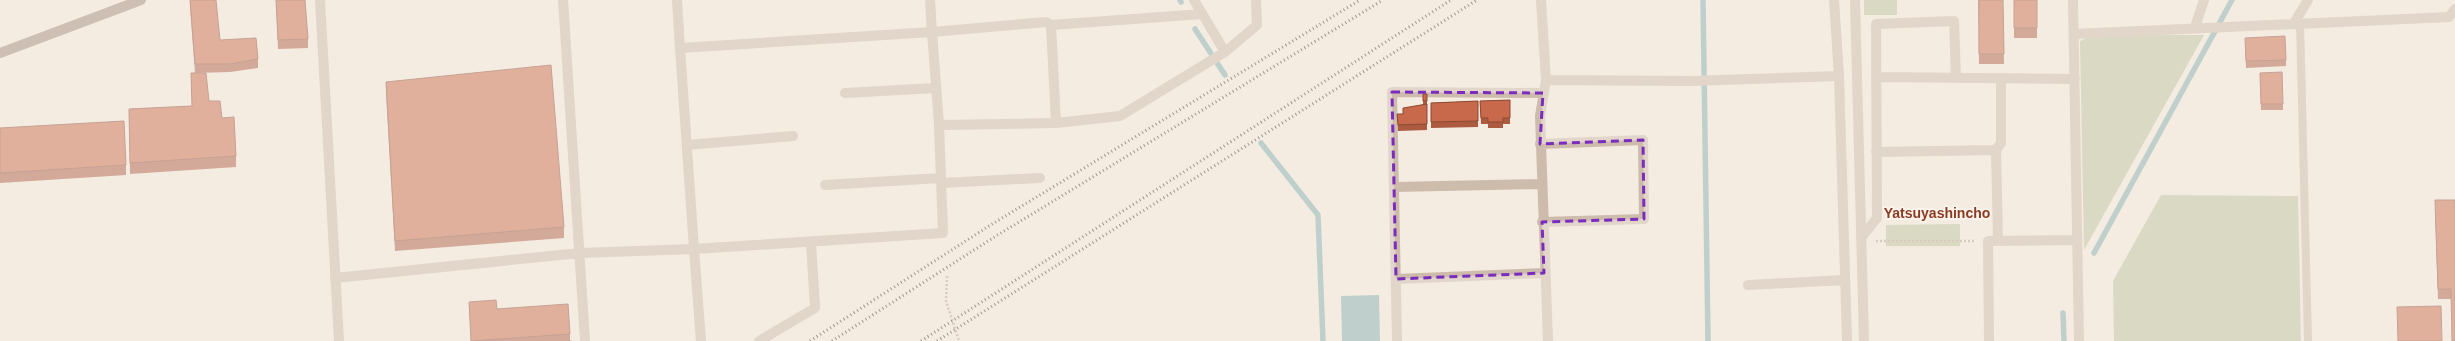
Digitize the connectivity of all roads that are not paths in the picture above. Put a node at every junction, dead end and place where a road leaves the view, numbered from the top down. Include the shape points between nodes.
1 (141, 0) edge
2 (320, 0) edge
3 (563, 0) edge
4 (677, 0) edge
5 (930, 0) edge
6 (1194, 0) edge
7 (1256, 0) edge
8 (1541, 0) edge
9 (1834, 0) edge
10 (1855, 0) edge
11 (2073, 0) edge
12 (2204, 0) edge
13 (2308, 0) edge
14 (2455, 9) edge
15 (1202, 14) junction
16 (2297, 23) junction
17 (1051, 25) junction
18 (2195, 27) junction
19 (932, 32) junction
20 (2074, 34) junction
21 (680, 48) junction
22 (1225, 52) junction
23 (0, 53) edge
24 (1839, 76) junction
25 (1876, 77) junction
26 (1956, 78) junction
27 (2001, 78) junction
28 (2075, 79) junction
29 (1546, 80) junction
30 (936, 88) junction
31 (845, 93) dead end
32 (1543, 93) junction
33 (1056, 123) junction
34 (939, 125) junction
35 (793, 136) dead end
36 (1540, 144) junction
37 (687, 145) junction
38 (1996, 150) junction
39 (1876, 152) junction
40 (1040, 178) dead end
41 (941, 181) junction
42 (1541, 184) junction
43 (825, 185) dead end
44 (1394, 187) junction
45 (1542, 222) junction
46 (1861, 238) junction
47 (2076, 240) junction
48 (1993, 241) junction
49 (811, 242) junction
50 (694, 250) junction
51 (580, 253) junction
52 (1544, 273) junction
53 (335, 278) junction
54 (1396, 279) junction
55 (1846, 280) junction
56 (1748, 285) dead end
57 (339, 341) edge
58 (585, 341) edge
59 (701, 341) edge
60 (760, 341) edge
61 (1397, 341) edge
62 (1548, 341) edge
63 (1848, 341) edge
64 (1864, 341) edge
65 (1989, 341) edge
66 (2079, 341) edge
67 (2308, 341) edge

1 - 23 main road
2 - 53 street
3 - 51 street
4 - 21 street
5 - 19 street
6 - 15 street
7 - 22 street via 1257,25
8 - 29 street
9 - 24 street
10 - 46 street
11 - 20 street
12 - 18 street
13 - 16 street
14 - 16 street via 2449,17
15 - 17 street
15 - 22 street
16 - 18 street via 2226,28
16 - 67 lane
17 - 19 street via 1046,22
17 - 33 street
18 - 20 street
19 - 21 street
19 - 30 street
20 - 28 street
21 - 37 street
22 - 33 street via 1120,116
24 - 29 street via 1715,80
24 - 55 street
25 - 26 street
25 - 26 street via 1876,24 1954,21
25 - 39 street
26 - 27 street
27 - 28 street
27 - 38 street via 2001,143
28 - 47 street
29 - 32 street
30 - 31 street
30 - 34 street
32 - 36 street
32 - 44 street via 1392,92
33 - 34 street
34 - 41 street
35 - 37 street
36 - 42 street
36 - 45 street via 1643,140 1644,219
37 - 50 street
38 - 39 street
38 - 48 street
39 - 46 street via 1877,218
40 - 41 street
41 - 43 street
41 - 49 street via 943,233
42 - 44 street
42 - 45 street
44 - 54 street
45 - 52 street
46 - 64 street
47 - 48 street
47 - 66 street
48 - 65 street
49 - 50 street
49 - 60 street via 815,308
50 - 51 street
50 - 59 street
51 - 53 street
51 - 58 street
52 - 54 street
52 - 62 street
53 - 57 street
54 - 61 street
55 - 56 street
55 - 63 street

